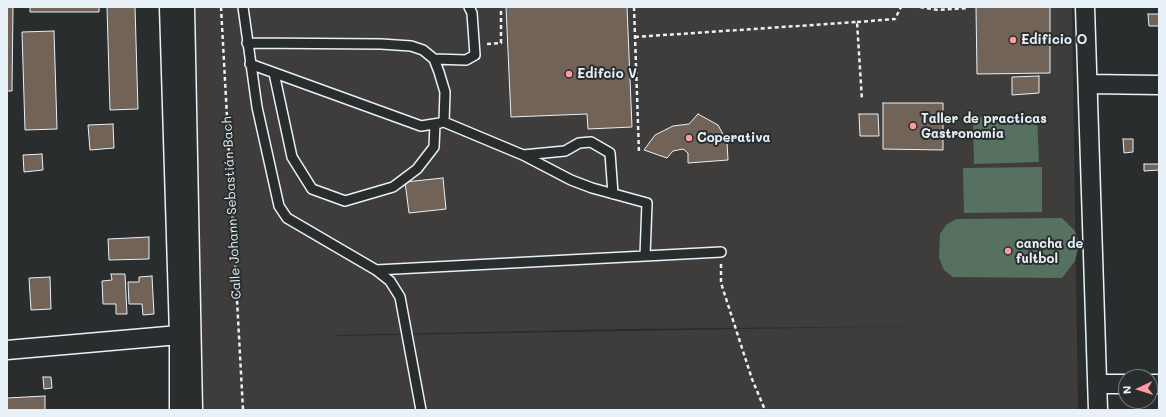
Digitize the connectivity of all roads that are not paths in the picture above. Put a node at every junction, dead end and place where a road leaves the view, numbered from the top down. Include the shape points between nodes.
1 (169, 7) edge
2 (185, 7) edge
3 (243, 7) edge
4 (469, 7) edge
5 (1085, 7) edge
6 (248, 43) junction
7 (434, 60) junction
8 (250, 64) junction
9 (274, 72) junction
10 (1088, 84) junction
11 (1159, 86) edge
12 (440, 123) junction
13 (523, 155) junction
14 (614, 194) junction
15 (721, 252) road end
16 (645, 256) junction
17 (376, 270) junction
18 (179, 335) junction
19 (7, 350) edge
20 (1097, 384) junction
21 (1118, 384) edge
22 (179, 410) edge
23 (193, 410) edge
24 (421, 410) edge
25 (1098, 410) edge

1 - 18 street
2 - 23 street
3 - 6 lane
4 - 7 lane via 472,13 475,55 466,60
5 - 10 street
6 - 7 lane via 411,46 423,50
6 - 8 lane
7 - 12 lane via 445,92
8 - 9 lane
8 - 17 lane via 257,106 282,212
9 - 12 lane via 421,126
9 - 12 lane via 292,157 312,189 345,201 393,187 417,169 434,147
10 - 11 street
10 - 20 street
12 - 13 lane
13 - 14 lane via 571,180
13 - 14 lane via 565,151 579,143 591,142 610,153
14 - 16 lane via 647,203
15 - 16 lane
16 - 17 lane
17 - 24 lane via 390,281 400,297
18 - 19 street
18 - 22 street
20 - 21 street
20 - 25 street

